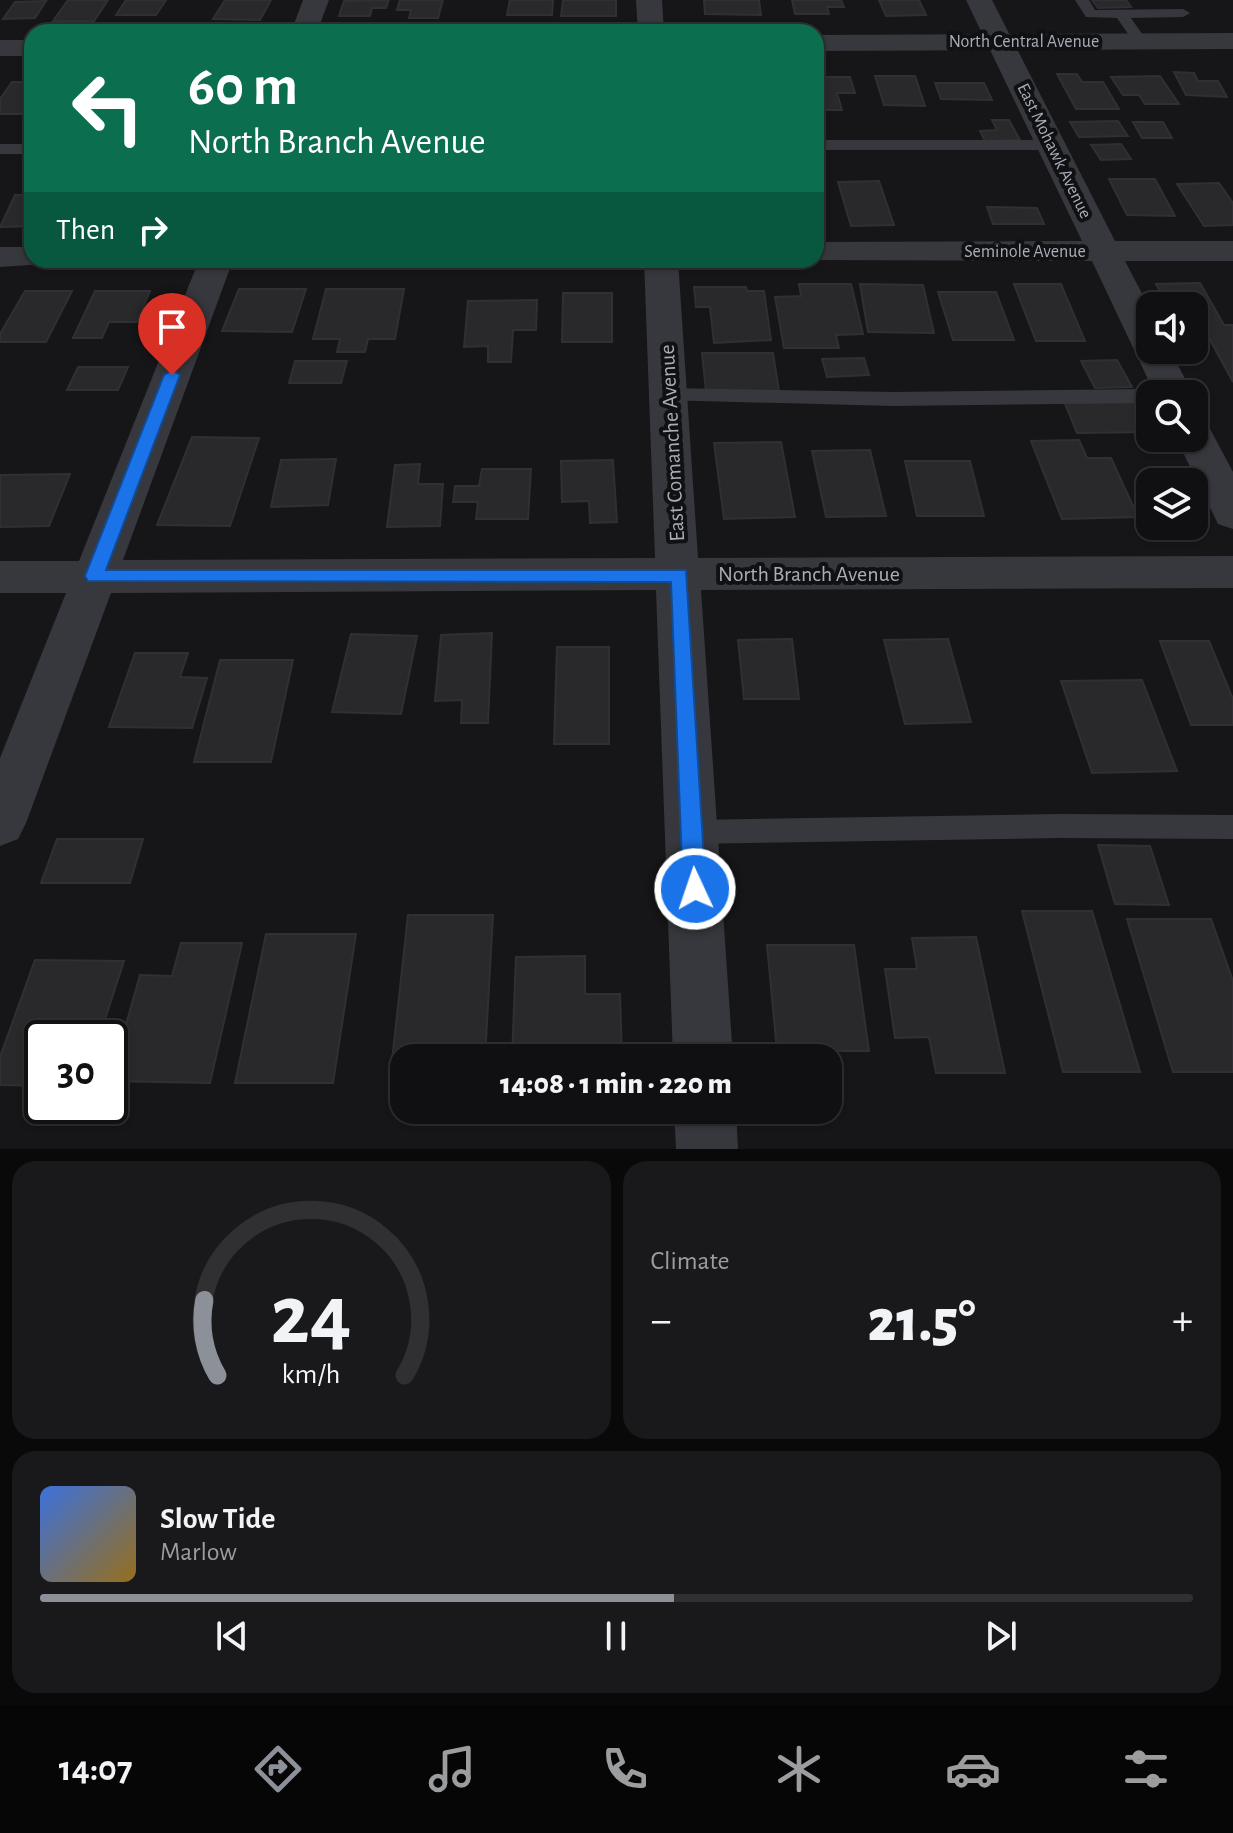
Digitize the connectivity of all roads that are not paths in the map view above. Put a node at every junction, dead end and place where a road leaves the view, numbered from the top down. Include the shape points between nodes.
1 (316, 0) edge
2 (649, 0) edge
3 (979, 0) edge
4 (1082, 0) edge
5 (1173, 0) edge
6 (1121, 14) junction
7 (307, 24) edge
8 (650, 24) edge
9 (1140, 41) junction
10 (1233, 41) edge
11 (1001, 42) junction
12 (824, 43) edge
13 (0, 48) edge
14 (24, 48) edge
15 (824, 145) edge
16 (1052, 145) junction
17 (0, 149) edge
18 (24, 149) edge
19 (1233, 251) edge
20 (824, 252) edge
21 (1104, 252) junction
22 (0, 257) edge
23 (24, 257) edge
24 (213, 268) edge
25 (661, 268) edge
26 (1136, 317) edge
27 (669, 395) junction
28 (1136, 396) edge
29 (1203, 452) edge
30 (1233, 514) edge
31 (1233, 572) edge
32 (680, 575) junction
33 (94, 576) junction
34 (0, 577) edge
35 (0, 823) edge
36 (1233, 827) edge
37 (692, 832) junction
38 (702, 1044) edge
39 (706, 1124) edge
40 (707, 1149) edge

1 - 7 street
2 - 8 street
3 - 11 street, East Mohawk Avenue
4 - 6 lane via 1091,14
5 - 6 lane via 1183,13
6 - 9 lane
9 - 10 street, North Central Avenue
9 - 11 street, North Central Avenue
11 - 12 street, North Central Avenue
11 - 16 street, East Mohawk Avenue
13 - 14 street
15 - 16 lane
16 - 21 street, East Mohawk Avenue
17 - 18 lane
19 - 21 street, Seminole Avenue
20 - 21 street, Seminole Avenue
21 - 26 street, East Mohawk Avenue
22 - 23 street
24 - 33 street
25 - 27 street, East Comanche Avenue
27 - 28 lane
27 - 32 street, East Comanche Avenue
29 - 30 street
31 - 32 street, North Branch Avenue
32 - 33 street, North Branch Avenue
32 - 37 street, East Comanche Avenue
33 - 34 street, North Branch Avenue
33 - 35 street
36 - 37 lane
37 - 38 street, East Comanche Avenue
39 - 40 street

